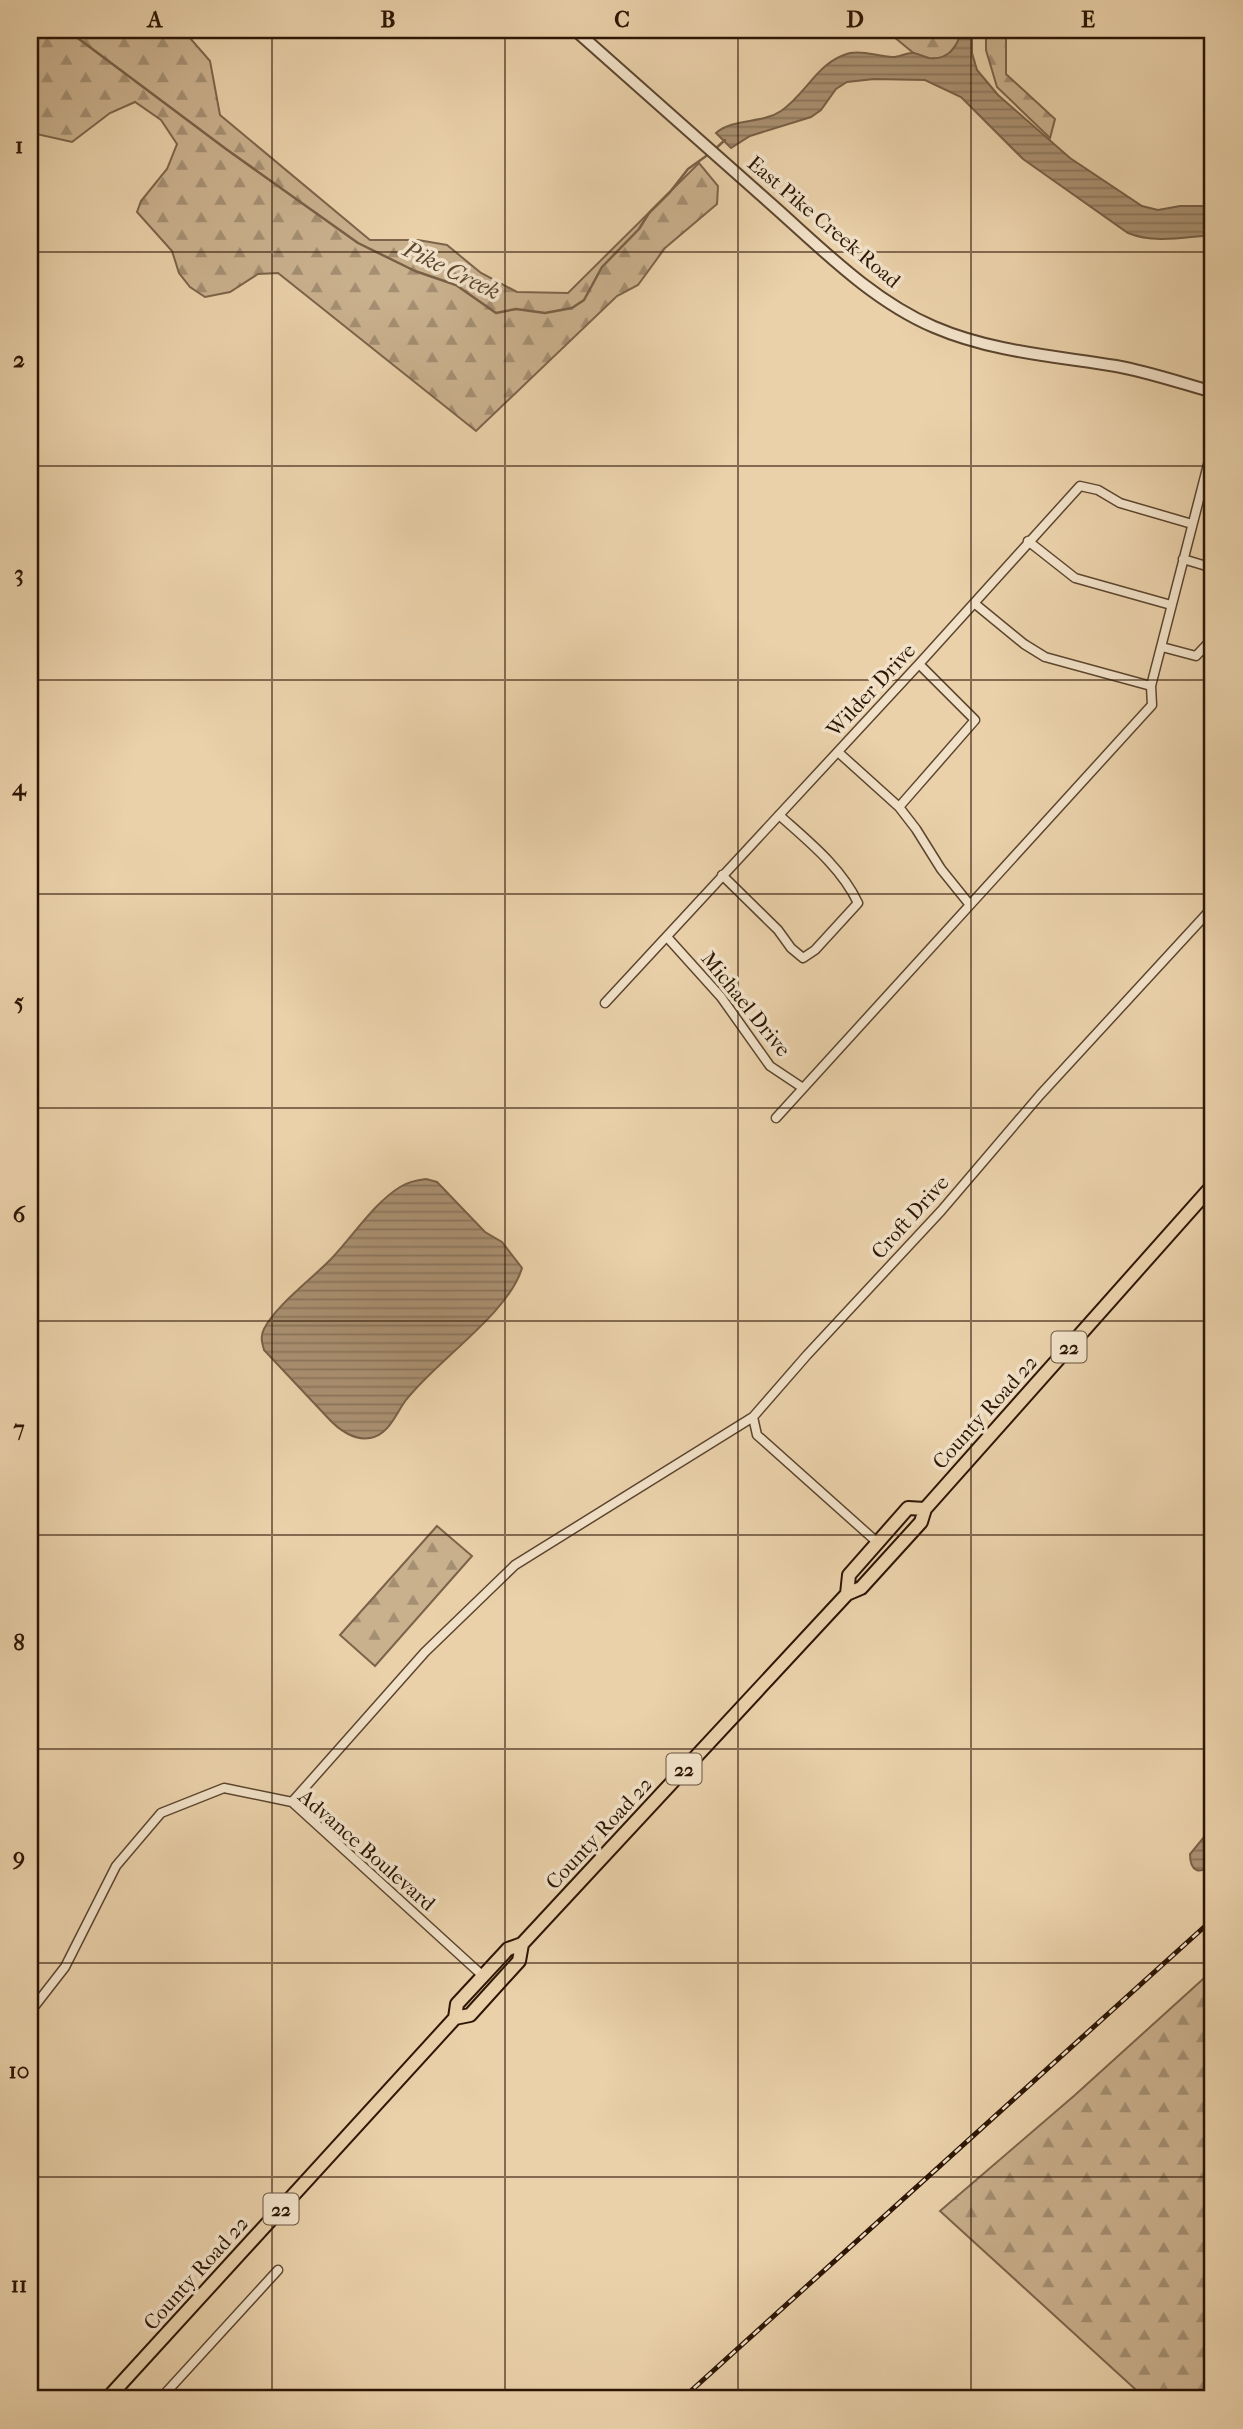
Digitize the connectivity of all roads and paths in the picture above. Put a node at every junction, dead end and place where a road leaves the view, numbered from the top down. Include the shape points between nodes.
1 (575, 30) edge
2 (1213, 392) edge
3 (1213, 445) edge
4 (1209, 479) edge
5 (1192, 524) junction
6 (1028, 541) junction
7 (1183, 559) junction
8 (1213, 568) edge
9 (974, 603) junction
10 (1171, 605) junction
11 (1213, 638) edge
12 (1161, 647) junction
13 (919, 664) junction
14 (1151, 686) junction
15 (838, 752) junction
16 (899, 807) junction
17 (779, 814) junction
18 (722, 875) junction
19 (970, 905) junction
20 (1213, 907) edge
21 (667, 937) junction
22 (606, 1003) dead end
23 (803, 1088) junction
24 (776, 1118) dead end
25 (1213, 1185) edge
26 (753, 1417) junction
27 (925, 1509) junction
28 (878, 1543) junction
29 (847, 1594) junction
30 (292, 1802) junction
31 (522, 1944) junction
32 (483, 1976) junction
33 (30, 2012) edge
34 (455, 2018) junction
35 (278, 2270) dead end
36 (107, 2399) edge
37 (160, 2399) edge

1 - 2 street, East Pike Creek Road via 880,298 933,327 971,341 1129,369
3 - 4 street
4 - 5 street
5 - 6 street, Wilder Drive via 1080,486
5 - 7 street
6 - 9 street, Wilder Drive
6 - 10 street via 1075,579
7 - 8 street
7 - 10 street
9 - 13 street, Wilder Drive
9 - 14 street via 1045,657
10 - 12 street
11 - 12 street via 1196,656
12 - 14 street
13 - 15 street, Wilder Drive
13 - 16 street via 975,720
14 - 19 street via 1152,705
15 - 16 street
15 - 17 street, Wilder Drive
16 - 19 street
17 - 18 street, Wilder Drive
17 - 18 street via 824,856 858,903 815,950 803,958
18 - 21 street, Wilder Drive
19 - 23 street
20 - 26 street, Croft Drive
21 - 22 street, Wilder Drive
21 - 23 street, Michael Drive via 721,997 770,1066
23 - 24 street
25 - 27 main road, County Road 22 / 22
26 - 28 street via 757,1436
26 - 30 street, Croft Drive via 515,1565 425,1652
27 - 28 main road, County Road 22 / 22 via 908,1508
27 - 29 main road, County Road 22 / 22 via 921,1522 861,1588
28 - 29 main road, County Road 22 / 22 via 849,1575
29 - 31 main road, County Road 22 / 22
30 - 32 street, Advance Boulevard
30 - 33 street, Advance Boulevard via 224,1788 162,1814 116,1866 65,1967
31 - 32 main road, County Road 22 / 22 via 508,1949
31 - 34 main road, County Road 22 / 22 via 519,1961 470,2015
32 - 34 main road, County Road 22 / 22 via 457,2004
34 - 36 main road, County Road 22 / 22
35 - 37 street

